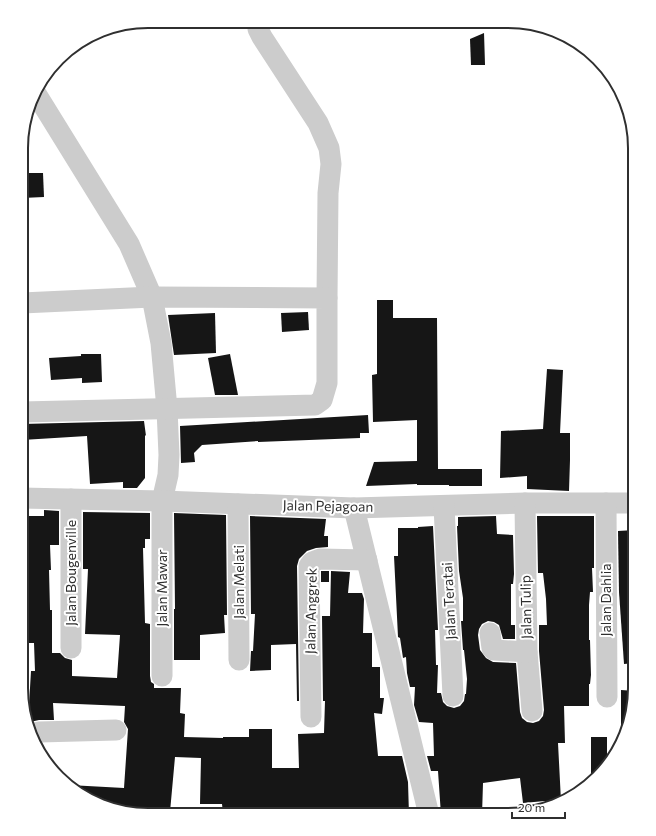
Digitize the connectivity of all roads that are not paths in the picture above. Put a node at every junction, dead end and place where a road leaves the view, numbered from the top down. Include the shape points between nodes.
1 (258, 28) edge
2 (39, 98) edge
3 (152, 297) junction
4 (327, 298) junction
5 (28, 303) edge
6 (167, 409) junction
7 (28, 412) edge
8 (28, 498) edge
9 (71, 499) junction
10 (162, 501) junction
11 (628, 502) edge
12 (525, 503) junction
13 (606, 503) junction
14 (238, 504) junction
15 (444, 506) junction
16 (354, 508) junction
17 (367, 560) junction
18 (490, 633) dead end
19 (71, 648) dead end
20 (527, 652) junction
21 (239, 660) dead end
22 (162, 676) dead end
23 (453, 696) dead end
24 (607, 697) dead end
25 (532, 711) dead end
26 (311, 717) dead end
27 (116, 730) dead end
28 (37, 733) edge
29 (427, 808) edge

1 - 4 street via 318,123 329,148 331,164 328,193
2 - 3 street, Jalan Mawar via 129,244
3 - 4 street
3 - 5 street
3 - 6 street, Jalan Mawar via 161,343
4 - 6 street via 328,383 322,400 315,405
6 - 7 street
6 - 10 street, Jalan Mawar via 168,475
8 - 9 street, Jalan Pejagoan
9 - 10 street, Jalan Pejagoan
9 - 19 street, Jalan Bougenville
10 - 14 street, Jalan Pejagoan
10 - 22 street, Jalan Mawar
11 - 13 street, Jalan Pejagoan
12 - 13 street, Jalan Pejagoan
12 - 15 street, Jalan Pejagoan
12 - 20 street, Jalan Tulip
13 - 24 street, Jalan Dahlia
14 - 16 street, Jalan Pejagoan
14 - 21 street, Jalan Melati
15 - 16 street, Jalan Pejagoan
15 - 23 street, Jalan Teratai
16 - 17 street
17 - 26 street, Jalan Anggrek via 320,559 309,566
17 - 29 street
18 - 20 street via 494,650
20 - 25 street, Jalan Tulip
27 - 28 street

